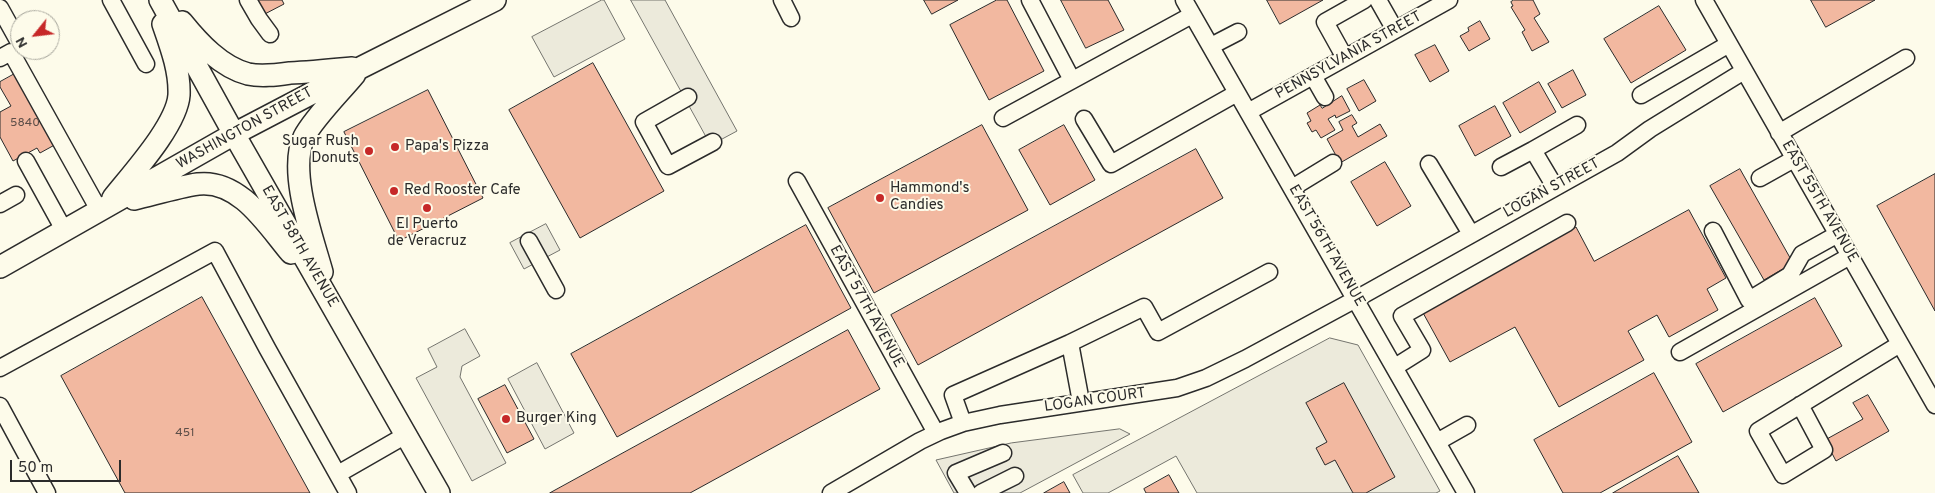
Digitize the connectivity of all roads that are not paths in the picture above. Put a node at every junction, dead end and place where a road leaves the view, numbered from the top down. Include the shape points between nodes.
1 (111, 0) edge
2 (156, 0) edge
3 (160, 0) edge
4 (165, 0) edge
5 (248, 0) edge
6 (495, 0) edge
7 (782, 0) edge
8 (1030, 0) edge
9 (1184, 0) edge
10 (1364, 0) edge
11 (1378, 0) edge
12 (1449, 0) edge
13 (1704, 0) edge
14 (0, 8) edge
15 (1192, 14) junction
16 (791, 18) dead end
17 (10, 26) edge
18 (1395, 30) junction
19 (1238, 32) dead end
20 (270, 34) dead end
21 (1729, 44) junction
22 (1211, 46) junction
23 (0, 58) edge
24 (1345, 58) junction
25 (1906, 58) dead end
26 (29, 60) edge
27 (146, 64) dead end
28 (362, 67) junction
29 (1744, 71) junction
30 (1313, 76) junction
31 (1072, 80) junction
32 (1237, 93) junction
33 (1641, 95) dead end
34 (688, 97) dead end
35 (1325, 97) dead end
36 (1248, 112) junction
37 (1003, 118) dead end
38 (1084, 118) dead end
39 (1577, 125) dead end
40 (65, 126) dead end
41 (1780, 133) junction
42 (234, 134) junction
43 (713, 142) dead end
44 (1533, 150) junction
45 (1794, 159) junction
46 (26, 161) dead end
47 (1333, 164) dead end
48 (1428, 164) dead end
49 (1501, 167) dead end
50 (1760, 178) dead end
51 (796, 181) dead end
52 (1555, 187) junction
53 (1292, 188) junction
54 (16, 195) dead end
55 (0, 204) edge
56 (103, 208) junction
57 (1568, 223) dead end
58 (64, 230) junction
59 (1713, 231) dead end
60 (1471, 234) junction
61 (1838, 234) junction
62 (529, 242) dead end
63 (1850, 256) junction
64 (2, 261) edge
65 (1269, 272) dead end
66 (556, 290) dead end
67 (329, 299) junction
68 (1356, 299) junction
69 (1070, 343) junction
70 (1900, 344) junction
71 (1680, 352) dead end
72 (1395, 367) junction
73 (0, 368) edge
74 (1081, 402) junction
75 (1800, 405) dead end
76 (1935, 405) edge
77 (0, 406) edge
78 (963, 423) junction
79 (1467, 425) dead end
80 (936, 433) junction
81 (406, 436) junction
82 (1437, 442) junction
83 (1003, 453) dead end
84 (338, 474) junction
85 (1015, 476) dead end
86 (48, 493) edge
87 (348, 493) edge
88 (439, 493) edge
89 (831, 493) edge
90 (968, 493) edge
91 (981, 493) edge
92 (1466, 493) edge

1 - 27 street
2 - 56 main road via 178,78 176,108 168,126
3 - 42 main road, EAST 58TH AVENUE
4 - 28 main road via 201,44 230,67 248,74 266,76
5 - 20 street
6 - 28 main road, WASHINGTON STREET
7 - 16 street
8 - 31 street
9 - 15 street, EAST 56TH AVENUE
10 - 24 street via 1325,22
11 - 18 street
12 - 18 street, PENNSYLVANIA STREET
13 - 21 street, EAST 55TH AVENUE
14 - 17 street
15 - 22 street, EAST 56TH AVENUE
15 - 31 street
18 - 24 street, PENNSYLVANIA STREET
19 - 22 street
21 - 29 street, EAST 55TH AVENUE
21 - 33 street
22 - 32 street, EAST 56TH AVENUE
23 - 56 street via 11,52
24 - 30 street, PENNSYLVANIA STREET
25 - 41 street
26 - 40 street
28 - 42 main road, WASHINGTON STREET
28 - 67 main road via 305,136 298,162 299,184
29 - 41 street, EAST 55TH AVENUE
29 - 52 street, LOGAN STREET via 1617,152
30 - 35 street
30 - 36 street, PENNSYLVANIA STREET
31 - 37 street
32 - 36 street, EAST 56TH AVENUE
32 - 38 street via 1111,164
34 - 43 street via 644,122 664,159 668,166
36 - 53 street, EAST 56TH AVENUE
39 - 44 street
41 - 45 street, EAST 55TH AVENUE
42 - 56 main road, WASHINGTON STREET
42 - 67 main road, EAST 58TH AVENUE
44 - 49 street
44 - 52 street
45 - 50 street
45 - 61 street, EAST 55TH AVENUE
46 - 58 street
47 - 53 street
48 - 60 street
51 - 80 street, EAST 57TH AVENUE
52 - 60 street, LOGAN STREET
53 - 68 street, EAST 56TH AVENUE
54 - 55 street
56 - 58 main road, WASHINGTON STREET
56 - 67 main road via 200,184 223,187 257,212
57 - 72 street via 1402,316 1422,350
58 - 64 main road, WASHINGTON STREET
59 - 61 street via 1749,300 1790,275 1802,254
60 - 68 street, LOGAN STREET
61 - 63 street, EAST 55TH AVENUE
62 - 66 street
63 - 70 street, EAST 55TH AVENUE
63 - 71 street
65 - 69 street via 1158,332 1144,307
67 - 81 main road, EAST 58TH AVENUE
68 - 72 street, EAST 56TH AVENUE
68 - 74 street, LOGAN COURT via 1192,384
69 - 74 street
69 - 78 street via 953,394
70 - 75 street
70 - 76 street, EAST 55TH AVENUE
72 - 82 street, EAST 56TH AVENUE
73 - 84 street via 215,251
74 - 78 street, LOGAN COURT
77 - 86 street
78 - 80 street, LOGAN COURT
79 - 82 street
80 - 89 street, LOGAN COURT
81 - 84 street
81 - 88 main road, EAST 58TH AVENUE
82 - 92 street, EAST 56TH AVENUE
83 - 90 street via 956,473
84 - 87 street
85 - 91 street

